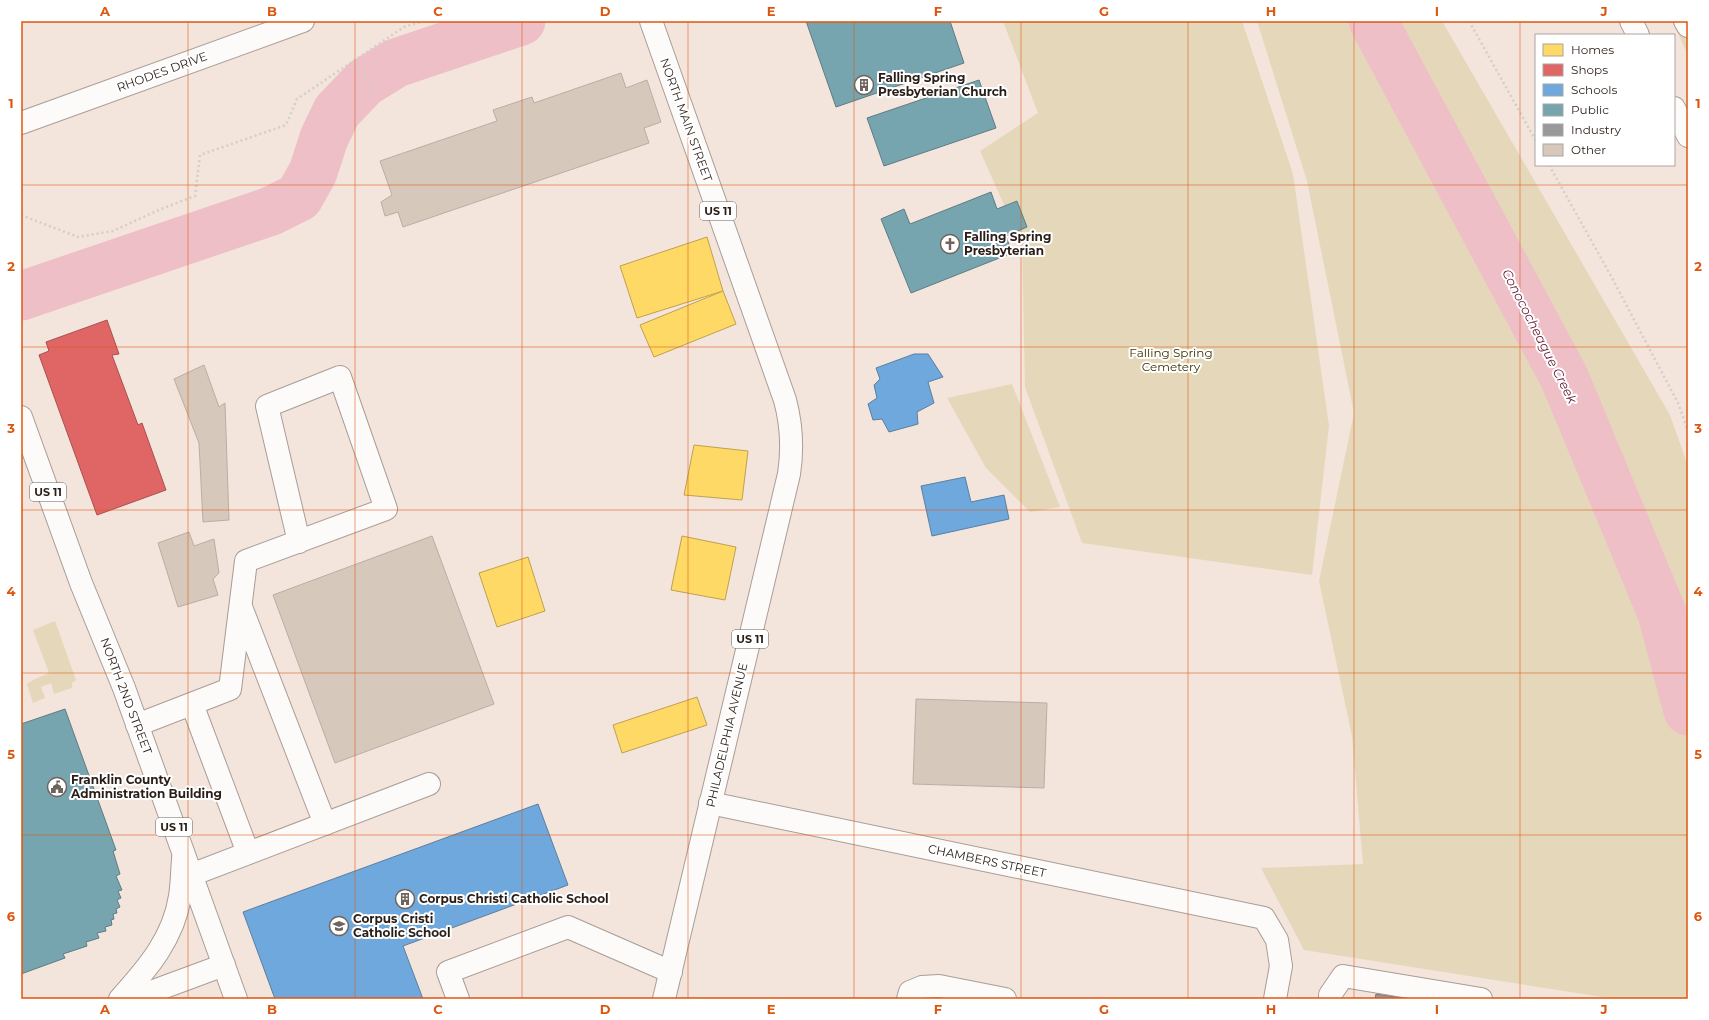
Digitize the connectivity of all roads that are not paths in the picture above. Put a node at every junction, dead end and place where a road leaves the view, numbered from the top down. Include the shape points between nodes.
1 (303, 21) edge
2 (651, 21) edge
3 (1632, 21) edge
4 (1686, 21) edge
5 (1688, 26) edge
6 (1638, 34) edge
7 (1675, 110) edge
8 (21, 123) edge
9 (1688, 136) edge
10 (785, 400) joint
11 (21, 417) edge
12 (299, 542) junction
13 (240, 605) junction
14 (192, 704) junction
15 (137, 725) junction
16 (429, 784) dead end
17 (710, 804) junction
18 (325, 824) junction
19 (183, 852) junction
20 (248, 853) junction
21 (192, 875) junction
22 (224, 965) junction
23 (671, 972) junction
24 (120, 999) edge
25 (132, 999) edge
26 (236, 999) edge
27 (458, 999) edge
28 (664, 999) edge
29 (908, 999) edge
30 (1005, 999) edge
31 (1275, 999) edge
32 (1330, 999) edge
33 (1482, 999) edge

1 - 8 main road, RHODES DRIVE
2 - 10 main road, NORTH MAIN STREET / US 11
3 - 6 main road
4 - 5 main road
7 - 9 main road
10 - 17 main road, PHILADELPHIA AVENUE / US 11 via 792,436 789,474
11 - 15 main road, NORTH 2ND STREET / US 11 via 75,567
12 - 12 main road via 386,509 340,377 267,406
12 - 13 main road via 246,562
13 - 14 main road via 230,689
13 - 18 main road
14 - 15 main road
14 - 20 main road
15 - 19 main road, NORTH 2ND STREET / US 11
16 - 18 main road
17 - 23 main road, PHILADELPHIA AVENUE / US 11
17 - 31 main road, CHAMBERS STREET via 1264,918 1278,940 1281,966
18 - 20 main road
19 - 21 main road, NORTH 2ND STREET / US 11
19 - 24 main road via 180,897 172,924 160,950 143,974
20 - 21 main road
21 - 22 main road, NORTH 2ND STREET / US 11
22 - 25 main road
22 - 26 main road, NORTH 2ND STREET / US 11
23 - 27 main road via 568,927 448,972
23 - 28 main road, PHILADELPHIA AVENUE / US 11
29 - 30 main road via 910,992 922,987 938,986
32 - 33 main road via 1343,976

